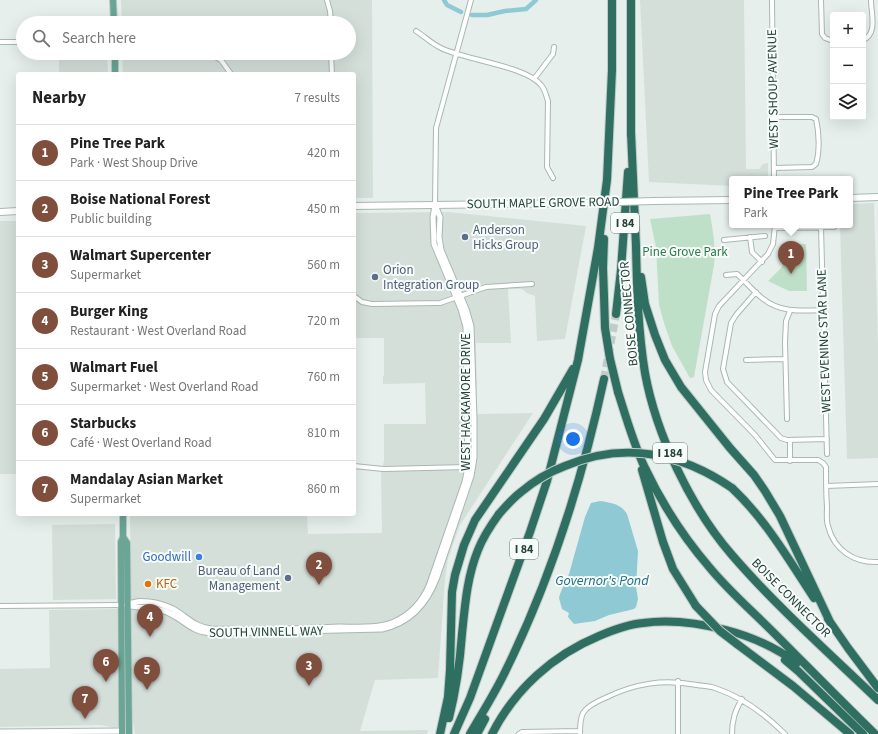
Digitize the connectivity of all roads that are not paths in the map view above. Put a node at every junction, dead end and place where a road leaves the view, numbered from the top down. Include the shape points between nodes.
1 (113, 0) edge
2 (327, 0) edge
3 (471, 0) edge
4 (612, 0) edge
5 (630, 0) edge
6 (772, 0) edge
7 (821, 0) edge
8 (871, 0) edge
9 (114, 16) edge
10 (330, 16) edge
11 (416, 31) dead end
12 (866, 38) edge
13 (830, 40) edge
14 (0, 42) edge
15 (16, 42) edge
16 (554, 47) dead end
17 (456, 54) junction
18 (115, 60) edge
19 (221, 60) edge
20 (331, 60) edge
21 (115, 72) edge
22 (230, 72) edge
23 (332, 72) edge
24 (534, 79) junction
25 (774, 117) junction
26 (631, 132) junction
27 (774, 168) junction
28 (774, 176) edge
29 (553, 178) dead end
30 (607, 180) junction
31 (878, 197) edge
32 (853, 198) edge
33 (729, 200) edge
34 (435, 205) junction
35 (356, 206) edge
36 (16, 211) edge
37 (0, 212) edge
38 (775, 228) edge
39 (821, 228) edge
40 (765, 236) dead end
41 (750, 237) junction
42 (724, 240) dead end
43 (636, 246) junction
44 (762, 262) junction
45 (726, 275) dead end
46 (744, 281) junction
47 (532, 284) dead end
48 (756, 292) junction
49 (458, 297) junction
50 (356, 298) edge
51 (823, 310) junction
52 (790, 311) junction
53 (616, 314) tunnel mouth
54 (578, 360) junction
55 (746, 360) dead end
56 (785, 360) junction
57 (604, 379) tunnel mouth
58 (787, 419) dead end
59 (827, 439) junction
60 (790, 440) junction
61 (634, 442) junction
62 (827, 454) dead end
63 (790, 461) junction
64 (356, 466) edge
65 (468, 468) junction
66 (878, 484) edge
67 (826, 486) junction
68 (123, 516) edge
69 (454, 520) junction
70 (878, 562) edge
71 (435, 576) joint
72 (124, 605) junction
73 (0, 606) edge
74 (830, 622) junction
75 (734, 632) junction
76 (503, 677) junction
77 (678, 681) junction
78 (878, 688) edge
79 (839, 698) junction
80 (742, 699) junction
81 (878, 700) edge
82 (0, 732) edge
83 (126, 733) edge
84 (580, 733) edge
85 (440, 734) edge
86 (443, 734) edge
87 (454, 734) edge
88 (470, 734) edge
89 (477, 734) edge
90 (492, 734) edge
91 (519, 734) edge
92 (678, 734) edge
93 (732, 734) edge
94 (785, 734) edge
95 (850, 734) edge
96 (863, 734) edge
97 (875, 734) edge

1 - 9 main road
2 - 10 street
3 - 17 street, WEST HACKAMORE DRIVE
4 - 30 highway, I 84
5 - 26 highway, I 84
6 - 25 street, WEST SHOUP AVENUE
7 - 13 street via 821,29 825,38
8 - 12 street via 873,26 871,34
11 - 17 street via 441,48
14 - 15 street
16 - 24 street via 552,54
17 - 24 street via 520,71
17 - 34 street, WEST HACKAMORE DRIVE via 436,128
18 - 21 main road
19 - 22 street
20 - 23 street
24 - 29 street via 541,84 548,101 547,168
25 - 27 street, WEST SHOUP AVENUE
25 - 27 street via 816,119 818,158 812,167
26 - 43 highway, BOISE CONNECTOR / I 184
26 - 53 highway, I 84
27 - 28 street, WEST SHOUP AVENUE
30 - 54 highway, I 84
30 - 61 highway, BOISE CONNECTOR / I 184, bridge via 603,268 605,328 618,392
31 - 32 main road
33 - 34 main road, SOUTH MAPLE GROVE ROAD, bridge
34 - 35 main road, SOUTH MAPLE GROVE ROAD
34 - 49 street, WEST HACKAMORE DRIVE via 434,244
36 - 37 main road
38 - 44 street via 773,244
39 - 51 street, WEST EVENING STAR LANE
40 - 41 street
41 - 42 street
41 - 44 street via 752,252
43 - 74 highway via 645,304 665,360 681,387 765,491 780,516
43 - 81 highway, BOISE CONNECTOR / I 184 via 638,314 646,375 662,433 686,486 731,554 764,590
44 - 46 street
45 - 46 street via 737,274
46 - 48 street
46 - 63 street via 719,306 715,314 705,372 706,380 711,390 775,460
47 - 49 street via 487,287
48 - 52 street via 772,305
48 - 60 street via 731,323 724,375 727,382 782,438
49 - 50 street via 433,303 372,304
49 - 65 street, WEST HACKAMORE DRIVE via 467,332
49 - 69 street, WEST HACKAMORE DRIVE via 470,318 472,338 474,458 471,476
51 - 52 street
51 - 59 street, WEST EVENING STAR LANE
52 - 56 street via 786,321
54 - 85 highway via 544,419 475,520 464,545 452,592 449,690
54 - 87 highway, I 84 via 547,481 470,698
55 - 56 street
56 - 58 street
57 - 76 highway, I 84 via 594,428 564,529
59 - 60 street
59 - 62 street, WEST EVENING STAR LANE
60 - 63 street
61 - 79 highway, BOISE CONNECTOR / I 184 via 667,508 710,569
61 - 95 highway, bridge via 673,569 696,606 720,631 793,686
63 - 67 street via 818,460 823,463 826,467
64 - 65 street via 383,469
65 - 69 street, WEST HACKAMORE DRIVE
66 - 67 street
67 - 70 street via 828,525 833,538 854,559
68 - 72 main road via 123,537 127,543
69 - 71 street, WEST HACKAMORE DRIVE
71 - 72 street, SOUTH VINNELL WAY via 423,598 403,617 376,626 346,629 211,629 196,626 165,605 136,601
72 - 73 street
72 - 83 main road
72 - 83 main road via 122,693 125,702
74 - 78 highway
74 - 86 highway, bridge via 766,526 732,488 714,475 676,460 653,455 633,452 592,456 542,477 521,491 487,532 478,549 468,581 459,670 454,700
75 - 79 highway via 783,652
75 - 90 highway via 704,624 673,621 642,623 584,642 534,677 512,702
75 - 96 highway via 778,655
76 - 88 highway, I 84
76 - 89 highway
77 - 80 street via 714,688
77 - 84 street via 651,683 622,690 594,703 583,712
77 - 92 street
79 - 97 highway, BOISE CONNECTOR / I 184
80 - 93 street via 734,713
80 - 94 street
82 - 83 street
84 - 91 street

